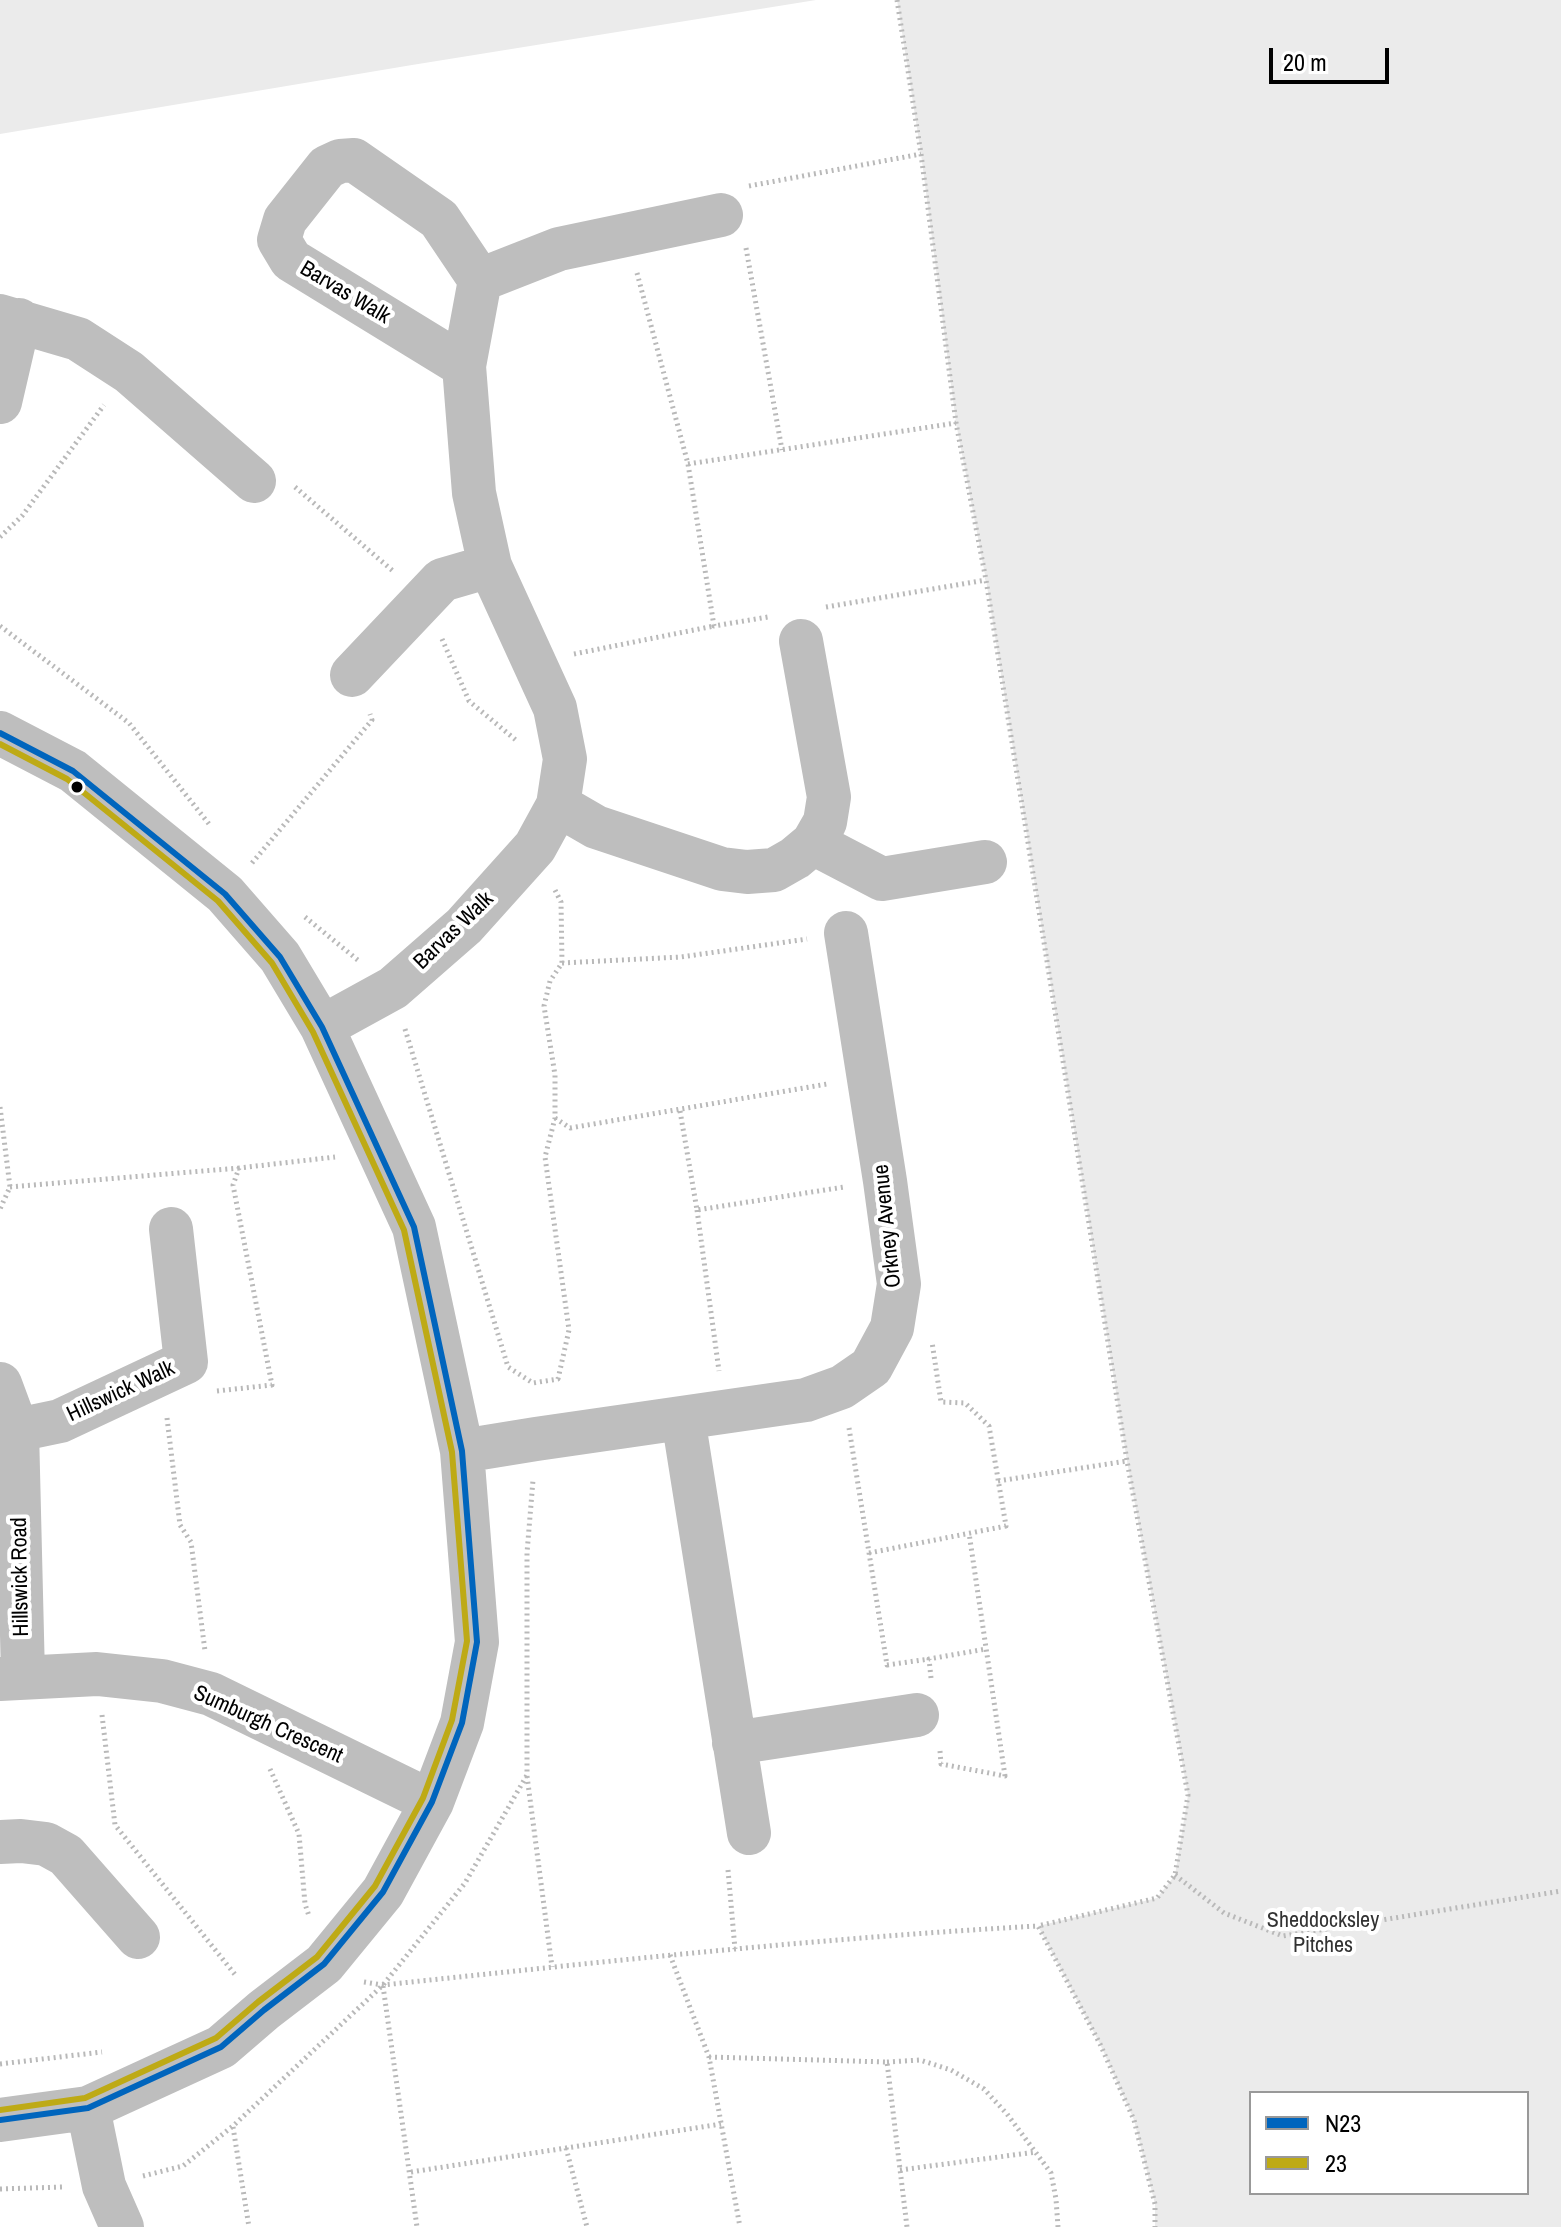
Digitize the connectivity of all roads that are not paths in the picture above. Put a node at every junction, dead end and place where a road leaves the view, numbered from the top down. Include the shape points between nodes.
1 (734, 214) road end
2 (480, 280) junction
3 (9, 318) edge
4 (464, 366) junction
5 (0, 402) edge
6 (254, 481) dead end
7 (490, 566) junction
8 (803, 621) road end
9 (352, 675) road end
10 (0, 733) edge
11 (558, 805) junction
12 (813, 843) junction
13 (985, 862) dead end
14 (846, 933) road end
15 (322, 1027) junction
16 (171, 1229) dead end
17 (0, 1384) edge
18 (704, 1416) junction
19 (17, 1430) junction
20 (462, 1451) junction
21 (12, 1677) edge
22 (929, 1713) road end
23 (734, 1743) junction
24 (432, 1802) junction
25 (749, 1833) road end
26 (0, 1842) edge
27 (138, 1937) dead end
28 (88, 2108) junction
29 (0, 2120) edge
30 (122, 2227) edge

1 - 2 street via 559,249
2 - 4 street, Barvas Walk
2 - 4 street, Barvas Walk via 439,219 354,160 327,167 285,220 279,240 291,260
3 - 5 street
3 - 6 street via 78,339 129,372
4 - 7 street, Barvas Walk via 474,493
7 - 9 street via 442,580
7 - 11 street, Barvas Walk via 555,708 565,759
8 - 12 street via 829,797 825,822
10 - 15 street via 73,771 225,894 280,957
11 - 12 street via 596,827 722,869 774,870
11 - 15 street, Barvas Walk via 535,847 464,926 393,988
12 - 13 street via 882,879
14 - 18 street, Orkney Avenue via 899,1284 892,1328 871,1367 842,1387 806,1400
15 - 20 street via 414,1227
16 - 19 street, Hillswick Walk via 186,1362 60,1421
17 - 19 street, Hillswick Road
18 - 20 street, Orkney Avenue
18 - 23 street
19 - 21 street, Hillswick Road
20 - 24 street via 477,1642 462,1723
21 - 24 street, Sumburgh Crescent via 97,1674 162,1681 211,1694
22 - 23 street
23 - 25 street
24 - 28 street via 383,1892 324,1964 221,2047
26 - 27 street via 46,1844 66,1855
28 - 29 street
28 - 30 street via 104,2186

